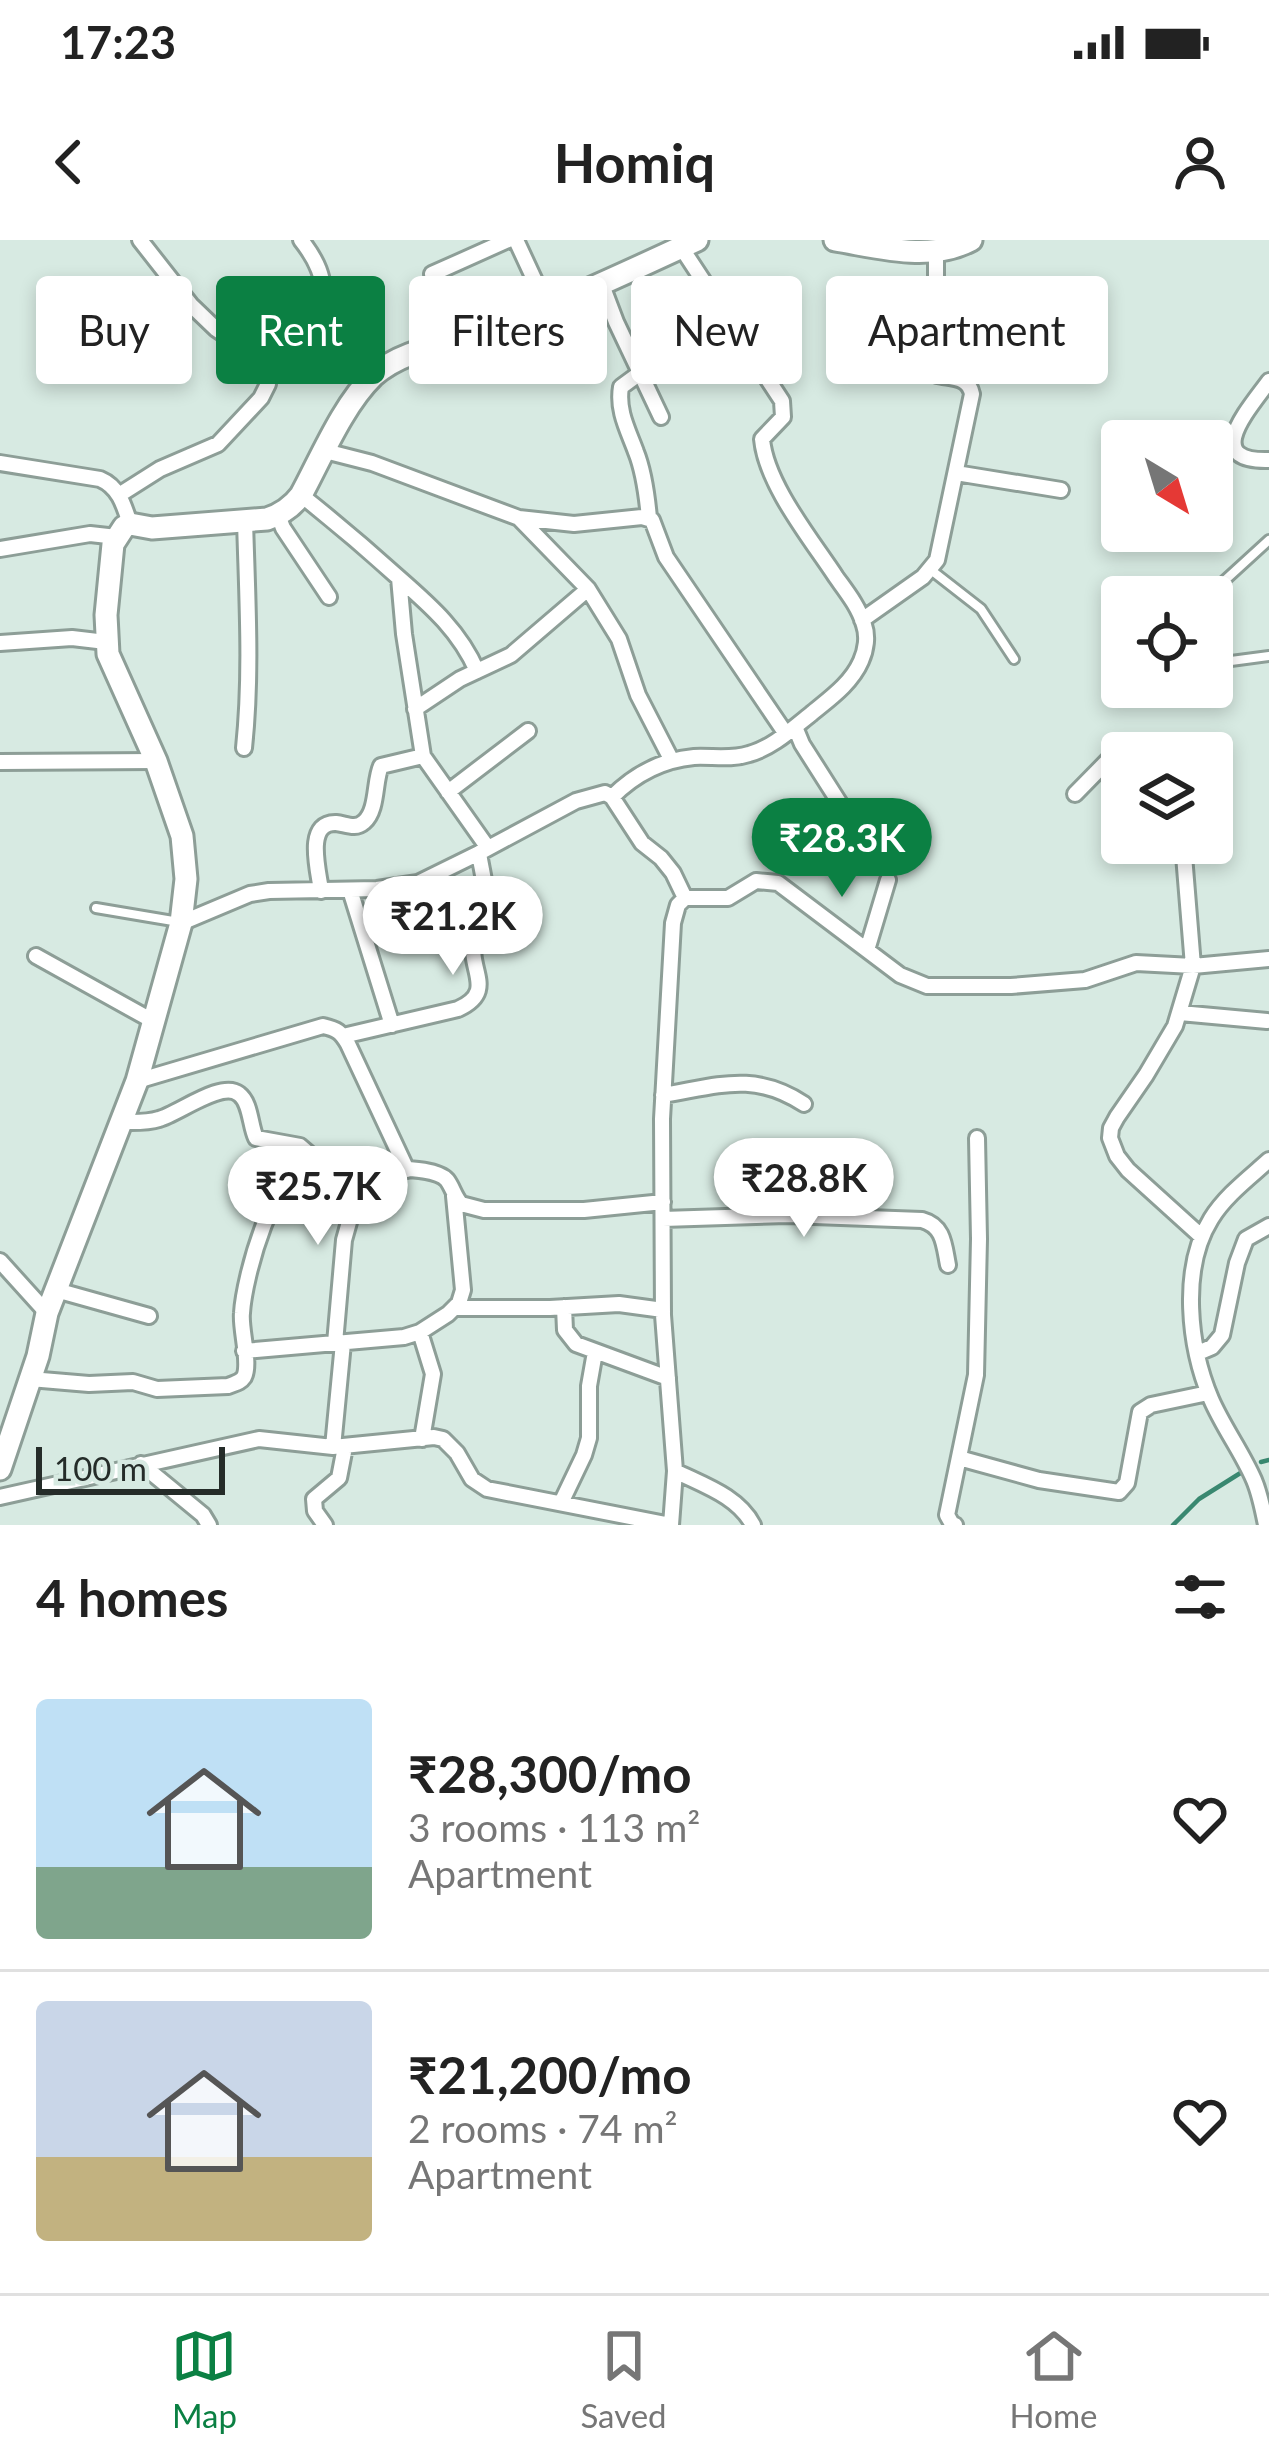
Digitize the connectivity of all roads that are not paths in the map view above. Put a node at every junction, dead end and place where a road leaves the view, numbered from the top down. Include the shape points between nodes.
1 (140, 240) edge
2 (301, 240) edge
3 (512, 240) edge
4 (835, 240) edge
5 (971, 240) edge
6 (689, 244) edge
7 (936, 251) junction
8 (432, 274) dead end
9 (322, 276) edge
10 (531, 276) edge
11 (607, 282) edge
12 (607, 298) edge
13 (631, 354) edge
14 (631, 380) edge
15 (1269, 381) edge
16 (366, 384) edge
17 (645, 384) edge
18 (661, 417) dead end
19 (325, 451) junction
20 (1269, 460) edge
21 (0, 463) edge
22 (956, 473) junction
23 (1061, 490) dead end
24 (119, 495) junction
25 (301, 495) junction
26 (278, 515) junction
27 (519, 518) junction
28 (649, 518) junction
29 (245, 520) junction
30 (124, 530) junction
31 (1269, 540) edge
32 (0, 549) edge
33 (931, 570) junction
34 (1229, 576) edge
35 (399, 578) junction
36 (588, 590) junction
37 (328, 597) dead end
38 (862, 620) junction
39 (106, 642) junction
40 (0, 643) edge
41 (1269, 656) edge
42 (1013, 659) dead end
43 (1233, 661) edge
44 (477, 671) junction
45 (415, 709) junction
46 (528, 731) dead end
47 (790, 731) junction
48 (244, 748) dead end
49 (423, 756) junction
50 (156, 761) junction
51 (672, 761) junction
52 (0, 762) edge
53 (1101, 767) edge
54 (448, 792) junction
55 (1075, 794) dead end
56 (612, 797) junction
57 (844, 810) dead end
58 (483, 851) junction
59 (1185, 864) edge
60 (888, 880) dead end
61 (321, 890) junction
62 (350, 890) junction
63 (685, 898) junction
64 (96, 908) dead end
65 (181, 922) junction
66 (867, 950) junction
67 (36, 956) dead end
68 (1269, 959) edge
69 (1192, 966) junction
70 (1180, 1013) junction
71 (153, 1022) junction
72 (1267, 1022) edge
73 (392, 1024) junction
74 (343, 1036) junction
75 (137, 1081) junction
76 (664, 1095) junction
77 (803, 1104) dead end
78 (121, 1122) junction
79 (977, 1138) dead end
80 (314, 1158) junction
81 (1269, 1160) edge
82 (365, 1165) junction
83 (407, 1170) junction
84 (454, 1196) junction
85 (663, 1202) junction
86 (663, 1219) junction
87 (1269, 1226) edge
88 (1202, 1238) junction
89 (0, 1261) edge
90 (948, 1265) dead end
91 (6, 1278) edge
92 (56, 1289) junction
93 (564, 1307) junction
94 (454, 1308) junction
95 (663, 1310) junction
96 (47, 1313) junction
97 (149, 1316) dead end
98 (420, 1332) junction
99 (339, 1343) junction
100 (244, 1351) junction
101 (595, 1352) junction
102 (1198, 1353) junction
103 (668, 1378) junction
104 (30, 1379) junction
105 (1208, 1393) junction
106 (422, 1438) junction
107 (339, 1447) junction
108 (968, 1461) junction
109 (141, 1464) junction
110 (0, 1469) edge
111 (675, 1472) junction
112 (0, 1497) edge
113 (562, 1503) junction
114 (209, 1525) edge
115 (325, 1525) edge
116 (671, 1525) edge
117 (753, 1525) edge
118 (955, 1525) edge
119 (1266, 1525) edge

1 - 24 street via 191,305 254,356 268,384 218,444
2 - 9 street
3 - 8 street
3 - 10 street
4 - 7 street
5 - 7 street
6 - 11 street
6 - 38 street via 782,401 783,417 762,439 780,490
7 - 22 street via 926,369 962,379 972,394
12 - 13 street
14 - 28 street via 621,387 620,404
15 - 20 street via 1232,443 1238,456
16 - 19 street
17 - 18 street
19 - 25 street
19 - 27 street
21 - 24 street via 100,479
22 - 23 street
22 - 33 street
24 - 30 street
25 - 26 street
25 - 35 street
26 - 29 street
26 - 37 street
27 - 28 street
27 - 36 street
28 - 47 street via 666,557
29 - 30 street
29 - 48 street
30 - 32 street
30 - 39 street via 113,544
31 - 34 lane
33 - 38 street
33 - 42 lane via 981,609
35 - 44 street via 455,631
35 - 45 street
36 - 44 street via 512,655
36 - 51 street via 623,646
38 - 47 street via 860,664
39 - 40 street
39 - 50 street
41 - 43 lane
44 - 45 street
45 - 49 street
46 - 54 street
47 - 51 street via 742,756
47 - 57 street
49 - 54 street
49 - 61 street via 381,766 363,824 323,826 315,842
50 - 52 street
50 - 65 street via 182,836
51 - 56 street
53 - 55 street
54 - 58 street
56 - 58 street via 576,801
56 - 63 street
58 - 62 street via 418,883
58 - 73 street via 478,992 458,1009
59 - 69 street
60 - 66 street
61 - 62 street
61 - 65 street via 250,894
62 - 73 street
63 - 66 street via 728,898 756,881 778,883
63 - 76 street via 673,923
64 - 65 lane
65 - 71 street
66 - 69 street via 927,986 1096,978 1136,963
67 - 71 street
68 - 69 street
69 - 70 street
70 - 72 street
70 - 88 street via 1110,1138 1127,1170
71 - 75 street
73 - 74 street
74 - 75 street via 323,1026
74 - 83 street
75 - 78 street
76 - 77 street via 750,1083
76 - 85 street
78 - 80 street via 156,1120 230,1090 243,1098 256,1138 300,1146
78 - 92 street
79 - 108 street via 979,1308
80 - 82 street
80 - 100 street via 293,1170 267,1219 245,1287
81 - 88 street via 1226,1200
82 - 83 street
82 - 99 street via 344,1240
83 - 84 street via 441,1174
84 - 85 street via 484,1210
84 - 94 street via 463,1290
85 - 86 street
86 - 90 street via 922,1220 939,1229
86 - 95 street
87 - 102 street via 1246,1239 1222,1335
88 - 102 street via 1190,1299
89 - 91 street
91 - 96 street
92 - 96 street
92 - 97 street
93 - 94 street
93 - 95 street
93 - 101 street via 568,1337
94 - 98 street
95 - 103 street
96 - 104 street
98 - 99 street
98 - 106 street via 433,1374
99 - 100 street
99 - 107 street
100 - 104 street via 243,1377 228,1385 157,1389
101 - 103 street
101 - 113 street via 589,1438
102 - 105 street
103 - 111 street
104 - 110 street
105 - 108 street via 1140,1412 1119,1492
105 - 119 street via 1256,1484
106 - 107 street
106 - 113 street via 450,1444 480,1486
107 - 109 street via 259,1439
107 - 115 street via 339,1478 312,1505
108 - 118 street via 947,1515
109 - 112 street
109 - 114 street
111 - 116 street
111 - 117 street via 734,1502
113 - 116 street

